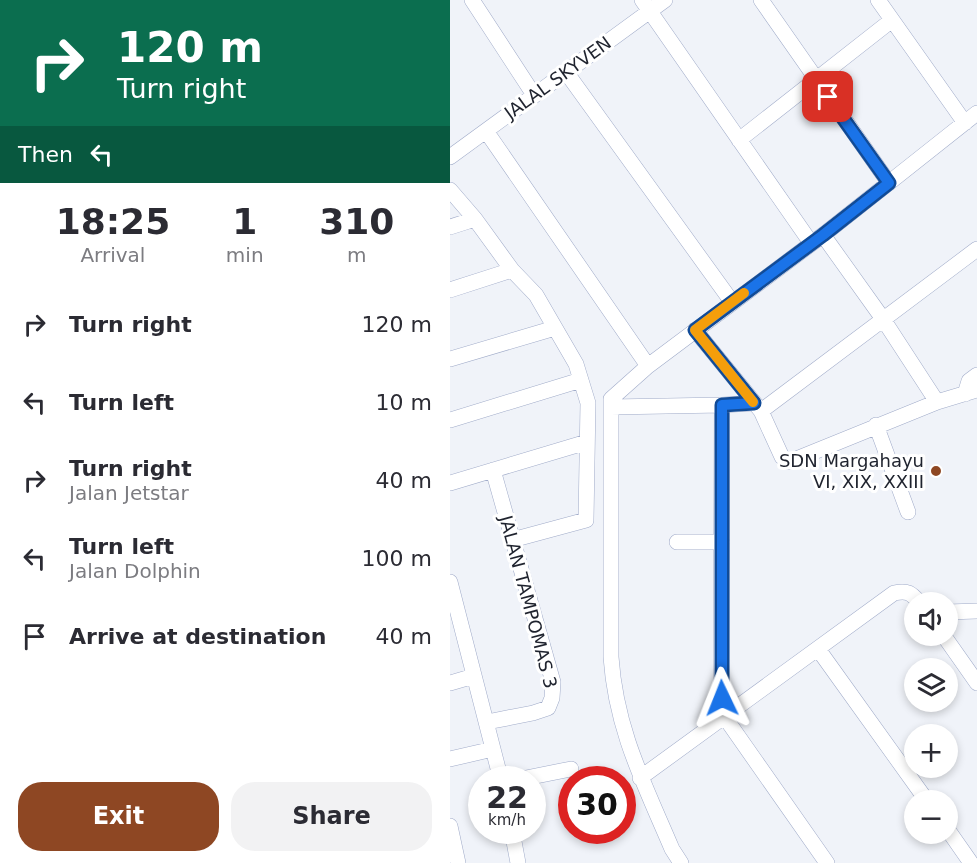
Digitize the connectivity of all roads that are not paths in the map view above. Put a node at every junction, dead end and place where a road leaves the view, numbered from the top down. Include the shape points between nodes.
1 (472, 0) edge
2 (665, 0) edge
3 (761, 0) edge
4 (878, 0) edge
5 (646, 6) edge
6 (892, 20) junction
7 (566, 72) junction
8 (816, 80) junction
9 (534, 95) junction
10 (971, 118) edge
11 (486, 131) junction
12 (739, 140) junction
13 (450, 157) edge
14 (889, 183) junction
15 (450, 190) edge
16 (475, 219) junction
17 (450, 227) edge
18 (817, 239) junction
19 (977, 249) edge
20 (512, 270) junction
21 (450, 290) edge
22 (732, 302) junction
23 (883, 318) junction
24 (555, 328) junction
25 (695, 330) junction
26 (450, 359) edge
27 (648, 366) junction
28 (977, 375) edge
29 (581, 380) junction
30 (971, 392) edge
31 (937, 402) junction
32 (611, 403) junction
33 (722, 405) junction
34 (758, 407) junction
35 (450, 420) edge
36 (876, 425) junction
37 (588, 442) junction
38 (493, 470) junction
39 (450, 483) edge
40 (908, 512) dead end
41 (512, 540) junction
42 (677, 542) dead end
43 (722, 542) junction
44 (450, 582) edge
45 (908, 592) edge
46 (453, 606) edge
47 (977, 611) edge
48 (958, 612) edge
49 (951, 646) edge
50 (818, 649) junction
51 (474, 676) junction
52 (450, 683) edge
53 (977, 683) edge
54 (724, 716) junction
55 (486, 722) junction
56 (494, 749) junction
57 (450, 759) edge
58 (498, 766) edge
59 (640, 777) junction
60 (919, 790) edge
61 (450, 826) edge
62 (514, 844) edge
63 (957, 844) edge
64 (458, 863) edge
65 (518, 863) edge
66 (681, 863) edge
67 (827, 863) edge
68 (971, 863) edge

1 - 9 street
2 - 5 street, JALAL SKYVEN
3 - 8 street
4 - 6 street
5 - 7 street, JALAL SKYVEN
5 - 12 street
6 - 8 street
6 - 10 street
7 - 9 street, JALAL SKYVEN
7 - 22 street
8 - 12 street
8 - 14 street
9 - 11 street, JALAL SKYVEN
10 - 14 street
11 - 13 street, JALAL SKYVEN
11 - 27 street
12 - 18 street
14 - 18 street
15 - 16 street
16 - 17 street
16 - 20 street
18 - 22 street
18 - 23 street
19 - 23 street
20 - 21 street
20 - 24 street via 536,295
22 - 25 street
23 - 31 street
23 - 34 street
24 - 26 street
24 - 29 street
25 - 27 street
25 - 34 street
27 - 32 street
28 - 30 street via 969,381
29 - 35 street
29 - 37 street via 588,403
30 - 31 street
31 - 36 street
32 - 33 street
32 - 59 street via 613,684
33 - 34 street
33 - 43 street
34 - 36 street via 782,457 789,462
36 - 40 street
37 - 38 street
37 - 41 street via 586,520
38 - 39 street
38 - 41 street, JALAN TAMPOMAS 3
41 - 55 street, JALAN TAMPOMAS 3 via 553,682 552,698 548,708
42 - 43 street
43 - 54 street
44 - 46 street
45 - 50 street via 894,593
46 - 51 street
47 - 48 street
49 - 53 street
50 - 54 street
50 - 60 street
51 - 52 street
51 - 55 street
54 - 59 street
54 - 67 street
55 - 56 street
56 - 57 street
56 - 58 street
59 - 66 street
61 - 64 street
62 - 65 street
63 - 68 street

